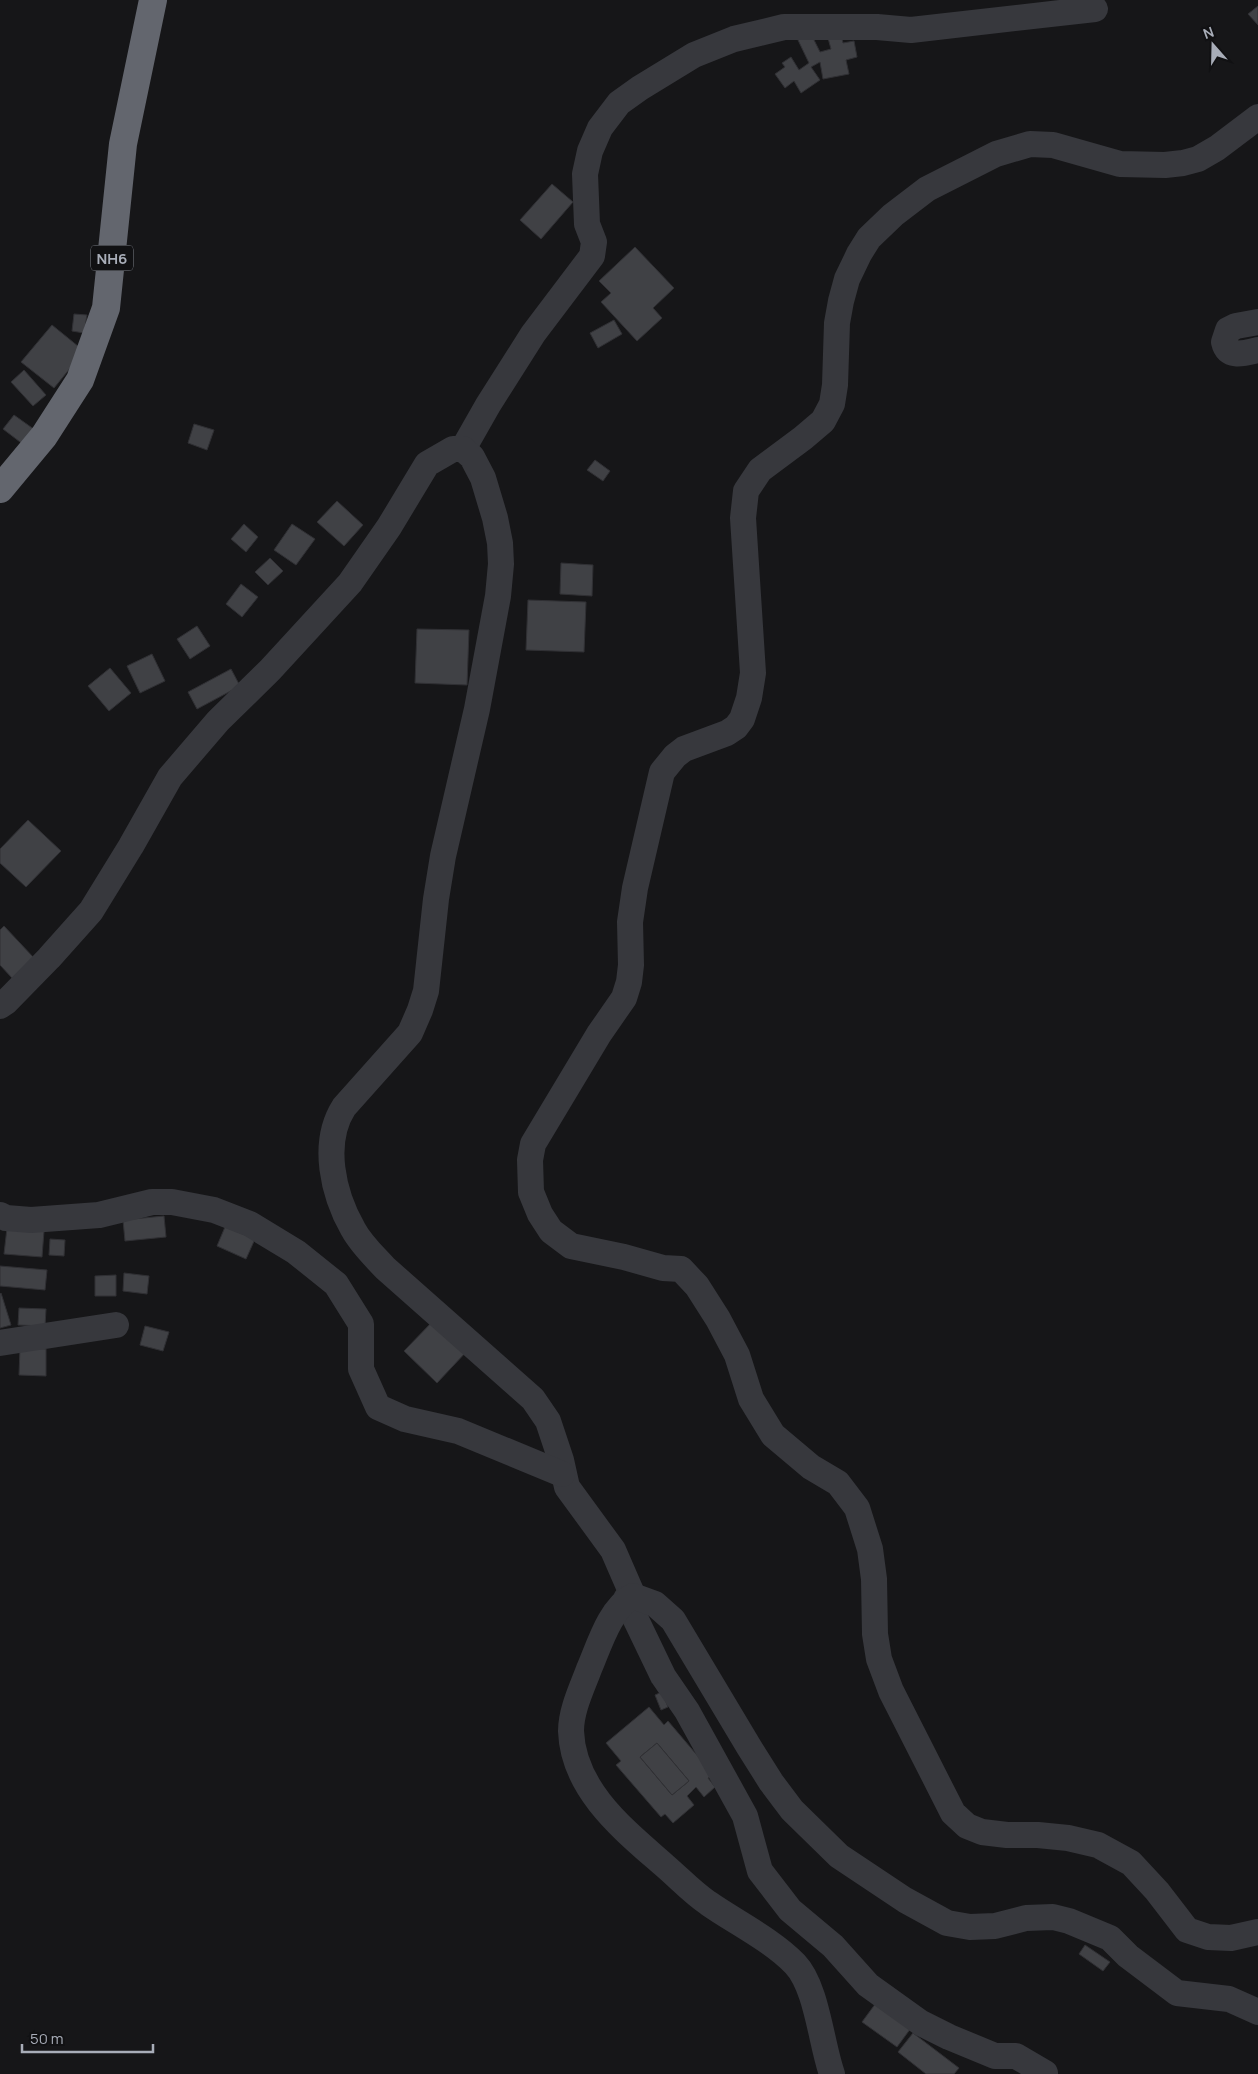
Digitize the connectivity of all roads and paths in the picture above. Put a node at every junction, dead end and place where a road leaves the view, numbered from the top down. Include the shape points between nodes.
1 (153, 0) edge
2 (1095, 9) dead end
3 (1258, 117) edge
4 (1258, 322) edge
5 (1258, 350) edge
6 (464, 449) junction
7 (0, 489) edge
8 (0, 1006) edge
9 (0, 1215) edge
10 (116, 1325) dead end
11 (0, 1343) edge
12 (562, 1474) junction
13 (630, 1598) junction
14 (1258, 1932) edge
15 (1258, 2012) edge
16 (1044, 2073) edge
17 (832, 2074) edge

1 - 7 highway, NH6 via 123,144 106,308 80,380 44,436
2 - 6 street via 911,30 784,28 734,39 694,55 640,88 620,103 600,128 590,151 585,174 588,224 594,242 592,256 533,334
3 - 14 street via 1198,159 1165,165 1120,164 1053,145 1030,144 996,154 926,189 869,238 847,279 841,301 832,404 822,421 760,470 746,491 743,518 753,673 742,719 728,733 674,756 662,772 634,888 630,922 631,965 624,998 533,1144 530,1175 531,1192 540,1214 551,1231 571,1246 663,1268 681,1269 718,1319 737,1355 751,1399 773,1435 811,1467 838,1483 850,1496 862,1519 870,1549 878,1659 891,1691 954,1813 967,1826 982,1832 1068,1838 1098,1845 1131,1863 1187,1930 1230,1938
4 - 5 street via 1228,330 1224,342 1232,353
6 - 8 street via 454,449 426,464 350,584 218,721 170,777 91,911
6 - 12 street via 483,478 495,518 501,564 477,709 436,899 426,991 410,1033 338,1118 333,1133 332,1163 342,1205 365,1247 534,1398 548,1421 561,1460
9 - 12 street via 31,1220 89,1216 152,1202 172,1202 214,1210 250,1224 296,1252 336,1284 361,1324 361,1370 378,1407 405,1419 458,1431
10 - 11 street
12 - 13 street via 567,1487 612,1550
13 - 15 street via 655,1604 673,1620 770,1782 792,1810 839,1856 905,1900 947,1923 970,1927 995,1926 1026,1918 1052,1917 1069,1921 1110,1938 1177,1994 1229,1999
13 - 16 street via 664,1676 687,1710 746,1816 760,1871 790,1910 833,1946 868,1985 921,2023 995,2056 1016,2056
13 - 17 street via 617,1608 577,1701 571,1729 581,1774 599,1801 628,1833 663,1864 706,1902 796,1964 809,1984

